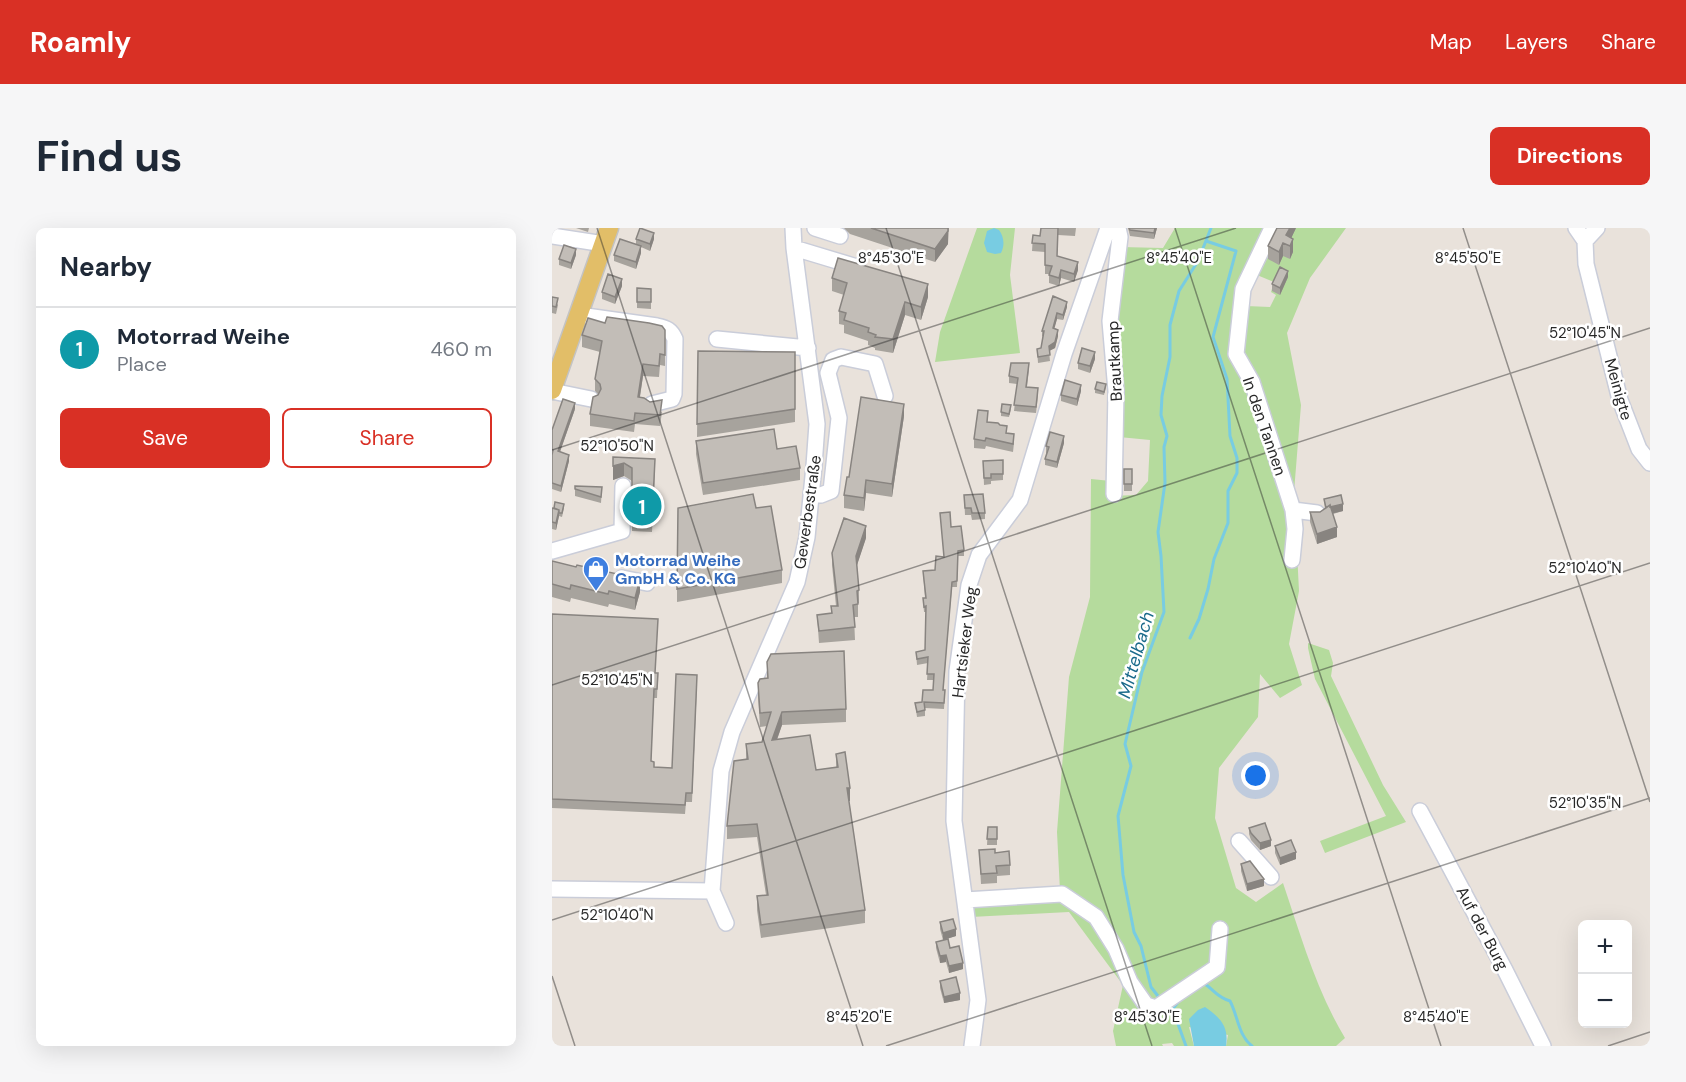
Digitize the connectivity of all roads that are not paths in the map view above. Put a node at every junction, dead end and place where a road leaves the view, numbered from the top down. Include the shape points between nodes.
1 (793, 228) edge
2 (815, 228) edge
3 (1108, 228) edge
4 (1118, 228) edge
5 (1272, 228) edge
6 (1576, 228) edge
7 (1597, 228) edge
8 (552, 236) edge
9 (606, 236) edge
10 (840, 236) dead end
11 (1585, 241) junction
12 (794, 248) junction
13 (870, 271) edge
14 (579, 315) junction
15 (717, 339) dead end
16 (808, 348) junction
17 (552, 390) edge
18 (885, 396) dead end
19 (591, 399) edge
20 (652, 404) edge
21 (1650, 463) edge
22 (623, 486) dead end
23 (811, 494) junction
24 (1114, 494) dead end
25 (1293, 510) junction
26 (1317, 513) edge
27 (552, 551) edge
28 (1293, 560) dead end
29 (605, 574) edge
30 (647, 583) dead end
31 (1420, 811) dead end
32 (1239, 841) dead end
33 (1271, 877) dead end
34 (552, 889) edge
35 (712, 891) junction
36 (965, 900) junction
37 (726, 923) dead end
38 (1220, 929) dead end
39 (972, 1046) edge
40 (1543, 1046) edge

1 - 12 street, Gewerbestraße
2 - 10 street
3 - 36 street, Hartsieker Weg via 1064,354 1020,500 980,555 969,585 957,671 954,821
4 - 24 street, Brautkamp via 1110,321 1116,391
5 - 25 street, In den Tannen via 1243,289 1236,354 1252,382
6 - 11 street, Meinigte
7 - 11 street
8 - 9 street
9 - 14 main road
11 - 21 street, Meinigte via 1586,264 1620,400 1639,449
12 - 13 street
12 - 16 street, Gewerbestraße
14 - 17 main road
14 - 20 street via 657,326 672,332 674,394 672,399
15 - 16 street
16 - 23 street, Gewerbestraße via 817,424
17 - 19 street
18 - 23 street via 875,364 842,357 833,360 828,373 839,418 831,491
22 - 27 street via 622,531
23 - 35 street, Gewerbestraße via 797,582 732,732 721,771
25 - 26 street
25 - 28 street, In den Tannen
29 - 30 street
31 - 40 street, Auf der Burg
32 - 33 street
34 - 35 street
35 - 37 street, Gewerbestraße
36 - 38 street via 1062,894 1096,917 1146,1005 1162,1004 1217,967
36 - 39 street, Hartsieker Weg via 978,1000

